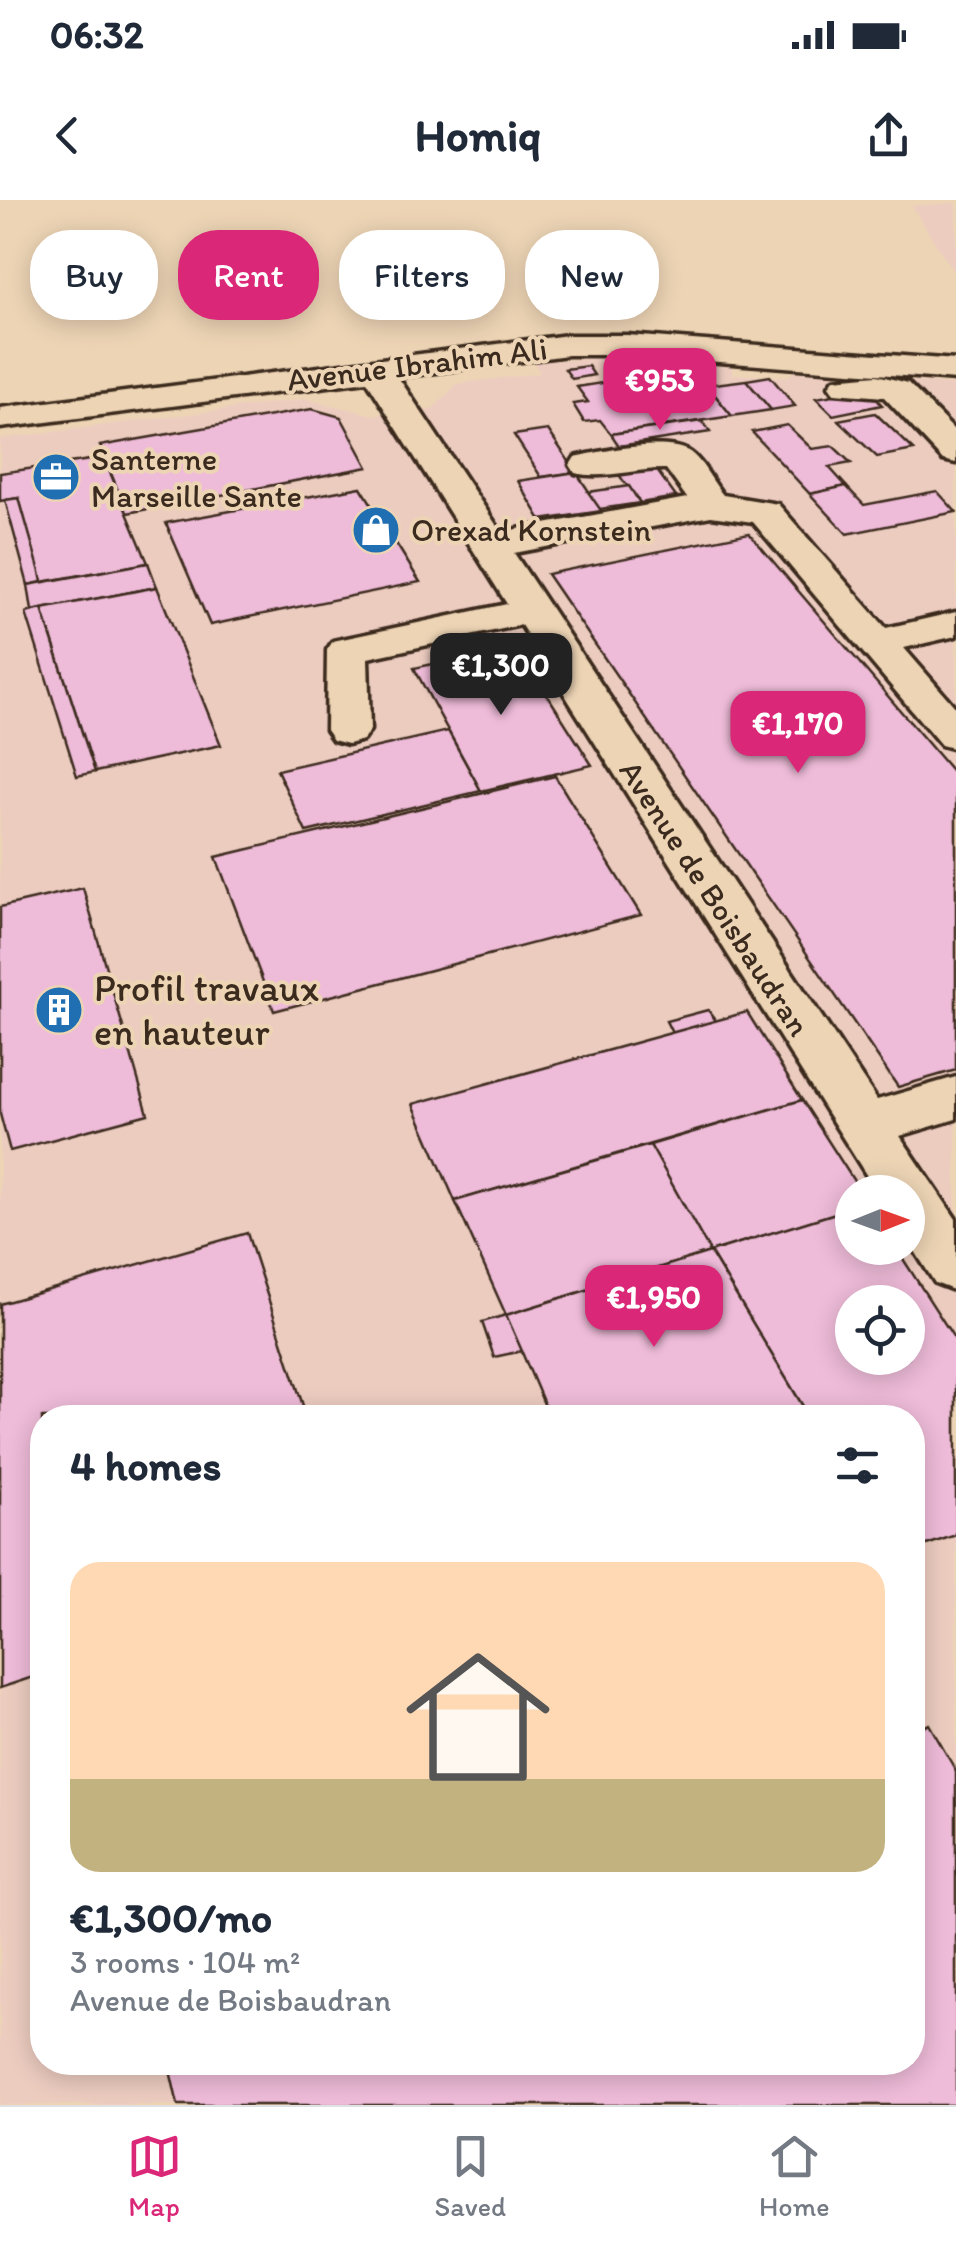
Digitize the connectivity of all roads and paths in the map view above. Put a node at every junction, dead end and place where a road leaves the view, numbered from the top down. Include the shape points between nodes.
1 (375, 367) junction
2 (956, 370) edge
3 (806, 388) dead end
4 (0, 418) edge
5 (956, 452) edge
6 (588, 466) dead end
7 (711, 505) junction
8 (489, 546) junction
9 (530, 611) junction
10 (956, 624) edge
11 (877, 642) junction
12 (348, 730) dead end
13 (956, 735) edge
14 (956, 1098) edge
15 (862, 1126) junction
16 (895, 1175) edge
17 (925, 1220) edge
18 (956, 1266) edge

1 - 2 street, Avenue Ibrahim Ali via 568,345 627,345
1 - 4 street, Avenue Ibrahim Ali
1 - 8 street, Avenue de Boisbaudran
3 - 5 street via 896,390
6 - 7 street via 677,460
7 - 8 street
7 - 11 street via 765,512
8 - 9 street, Avenue de Boisbaudran
9 - 12 street via 347,650
9 - 15 street, Avenue de Boisbaudran
10 - 11 street
11 - 13 street
14 - 15 street
15 - 16 street, Avenue de Boisbaudran
17 - 18 street, Avenue de Boisbaudran

